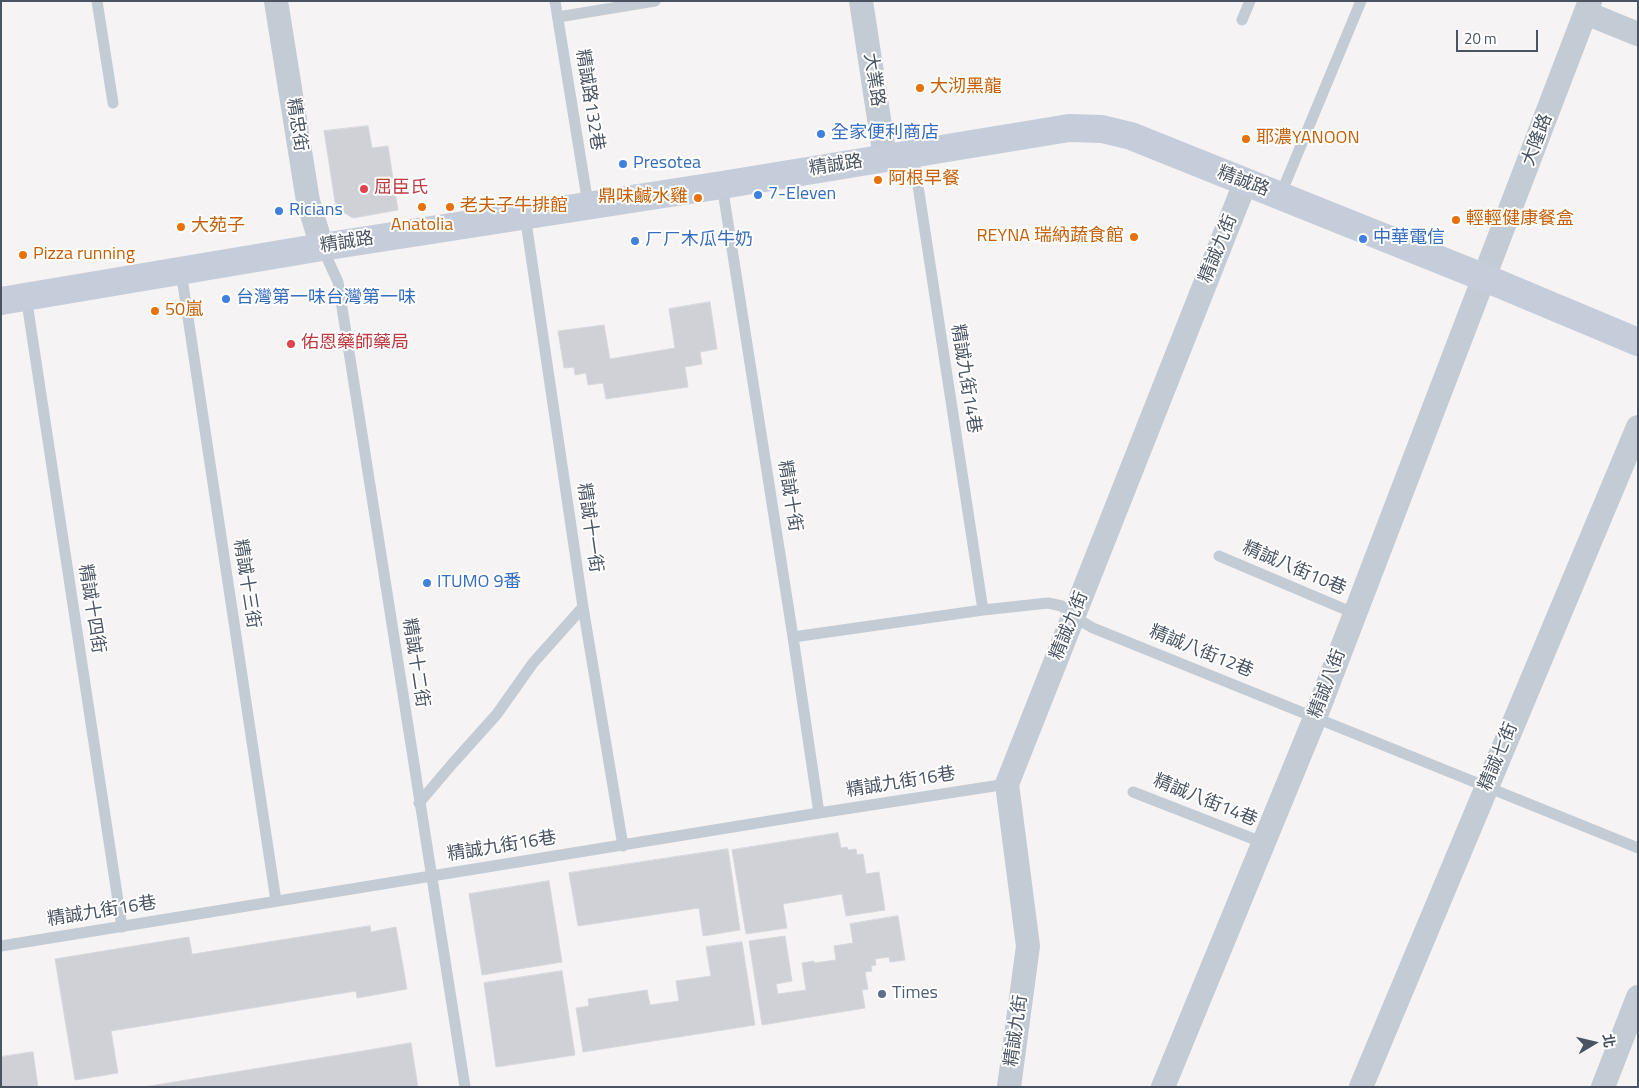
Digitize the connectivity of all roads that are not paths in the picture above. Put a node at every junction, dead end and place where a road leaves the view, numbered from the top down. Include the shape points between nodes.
1 (97, 1) edge
2 (276, 1) edge
3 (555, 1) edge
4 (655, 1) edge
5 (861, 1) edge
6 (1250, 1) edge
7 (1362, 1) edge
8 (1588, 7) edge
9 (558, 17) junction
10 (1242, 20) dead end
11 (1638, 34) edge
12 (113, 103) dead end
13 (913, 153) junction
14 (885, 158) junction
15 (1245, 183) junction
16 (722, 184) junction
17 (1280, 196) junction
18 (588, 204) junction
19 (525, 215) junction
20 (322, 247) junction
21 (181, 272) junction
22 (1485, 278) junction
23 (14, 299) edge
24 (1638, 342) edge
25 (1638, 427) edge
26 (1219, 556) dead end
27 (584, 607) junction
28 (983, 610) junction
29 (1356, 614) junction
30 (1074, 617) junction
31 (793, 637) junction
32 (1315, 718) junction
33 (1008, 784) junction
34 (1486, 787) junction
35 (1133, 792) dead end
36 (419, 803) junction
37 (819, 813) junction
38 (1264, 843) junction
39 (623, 846) junction
40 (1638, 848) edge
41 (431, 876) junction
42 (276, 901) junction
43 (122, 927) junction
44 (1, 946) edge
45 (1638, 997) edge
46 (465, 1087) edge
47 (1009, 1087) edge
48 (1163, 1087) edge
49 (1361, 1087) edge
50 (1603, 1087) edge

1 - 12 lane
2 - 20 street, 精忠街 via 308,202
3 - 9 lane, 精誠路132巷
4 - 9 lane
5 - 14 street, 大業路
6 - 10 lane
7 - 17 lane
8 - 11 street
8 - 22 street, 大隆路
9 - 18 lane, 精誠路132巷
13 - 14 street, 精誠路
13 - 15 street, 精誠路 via 1069,128 1102,129 1131,136
13 - 28 lane, 精誠九街14巷
14 - 16 street, 精誠路
15 - 17 street, 精誠路
15 - 30 street, 精誠九街
16 - 18 street, 精誠路
16 - 31 lane, 精誠十街
17 - 22 street, 精誠路
18 - 19 street, 精誠路
19 - 20 street, 精誠路
19 - 27 lane, 精誠十一街
20 - 21 street, 精誠路
20 - 36 lane, 精誠十二街 via 338,282
21 - 23 street, 精誠路
21 - 42 lane, 精誠十三街
22 - 24 street, 精誠路
22 - 29 street, 精誠八街
23 - 43 lane, 精誠十四街
25 - 34 street, 精誠七街
26 - 29 lane, 精誠八街10巷
27 - 36 lane via 533,663 497,714
27 - 39 lane, 精誠十一街
28 - 30 lane via 1048,603 1062,606
28 - 31 lane
29 - 32 street, 精誠八街
30 - 32 lane, 精誠八街12巷 via 1093,628
30 - 33 street, 精誠九街
31 - 37 lane, 精誠十街
32 - 34 lane, 精誠八街12巷
32 - 38 street, 精誠八街
33 - 37 lane, 精誠九街16巷
33 - 47 street, 精誠九街 via 1028,946
34 - 40 lane, 精誠八街12巷
34 - 49 street, 精誠七街
35 - 38 lane, 精誠八街14巷
36 - 41 lane, 精誠十二街
37 - 39 lane, 精誠九街16巷
38 - 48 street, 精誠八街
39 - 41 lane, 精誠九街16巷
41 - 42 lane, 精誠九街16巷
41 - 46 lane, 精誠十二街
42 - 43 lane, 精誠九街16巷
43 - 44 lane, 精誠九街16巷
45 - 50 street

